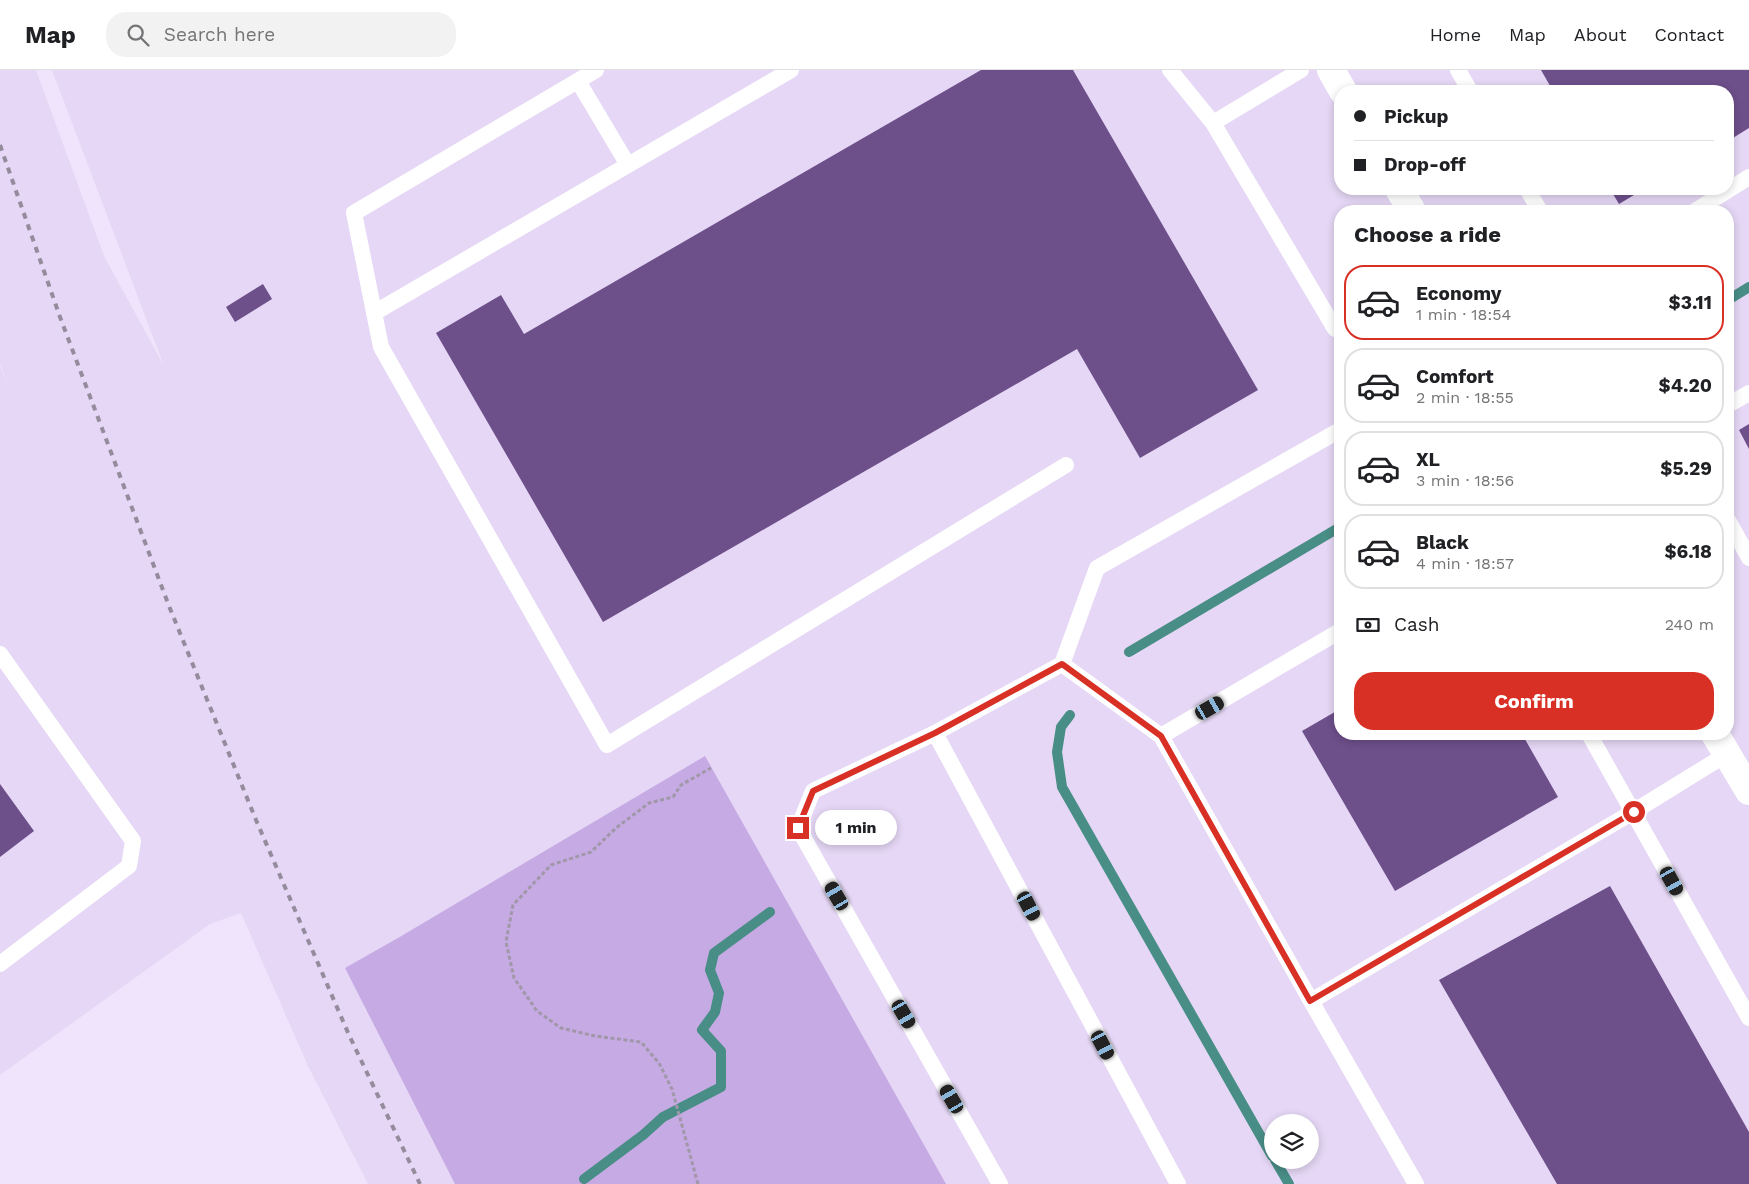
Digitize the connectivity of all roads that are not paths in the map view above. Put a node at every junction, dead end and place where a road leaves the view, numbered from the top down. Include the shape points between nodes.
1 (596, 70) edge
2 (791, 70) edge
3 (1170, 70) edge
4 (1301, 70) edge
5 (1331, 70) edge
6 (1458, 70) edge
7 (578, 81) junction
8 (1340, 85) edge
9 (1467, 85) edge
10 (1213, 123) junction
11 (628, 165) junction
12 (1749, 177) edge
13 (1734, 186) edge
14 (1720, 195) edge
15 (1705, 205) edge
16 (374, 313) junction
17 (1334, 327) edge
18 (1749, 392) edge
19 (1734, 401) edge
20 (1334, 433) edge
21 (1066, 466) dead end
22 (1734, 531) edge
23 (1749, 558) edge
24 (1334, 635) edge
25 (0, 654) edge
26 (1062, 664) junction
27 (935, 733) junction
28 (1161, 736) junction
29 (1592, 740) edge
30 (1721, 744) edge
31 (1749, 792) edge
32 (1634, 812) junction
33 (0, 964) edge
34 (1310, 1001) junction
35 (1749, 1018) edge
36 (1000, 1184) edge
37 (1178, 1184) edge
38 (1416, 1184) edge

1 - 7 lane
2 - 11 lane
3 - 10 lane
4 - 10 lane
5 - 8 street
6 - 9 lane
7 - 11 lane
7 - 16 lane via 354,213
10 - 17 lane
11 - 16 lane
12 - 13 lane
14 - 15 lane
16 - 21 lane via 381,347 607,745
18 - 19 lane
20 - 26 lane via 1097,568
22 - 23 lane
24 - 28 lane
25 - 33 lane via 133,841 129,866
26 - 27 lane
26 - 28 lane
27 - 36 lane via 813,791 798,828
27 - 37 lane
28 - 34 lane
29 - 32 lane
30 - 31 street
30 - 32 lane
32 - 34 lane
32 - 35 lane
34 - 38 lane

